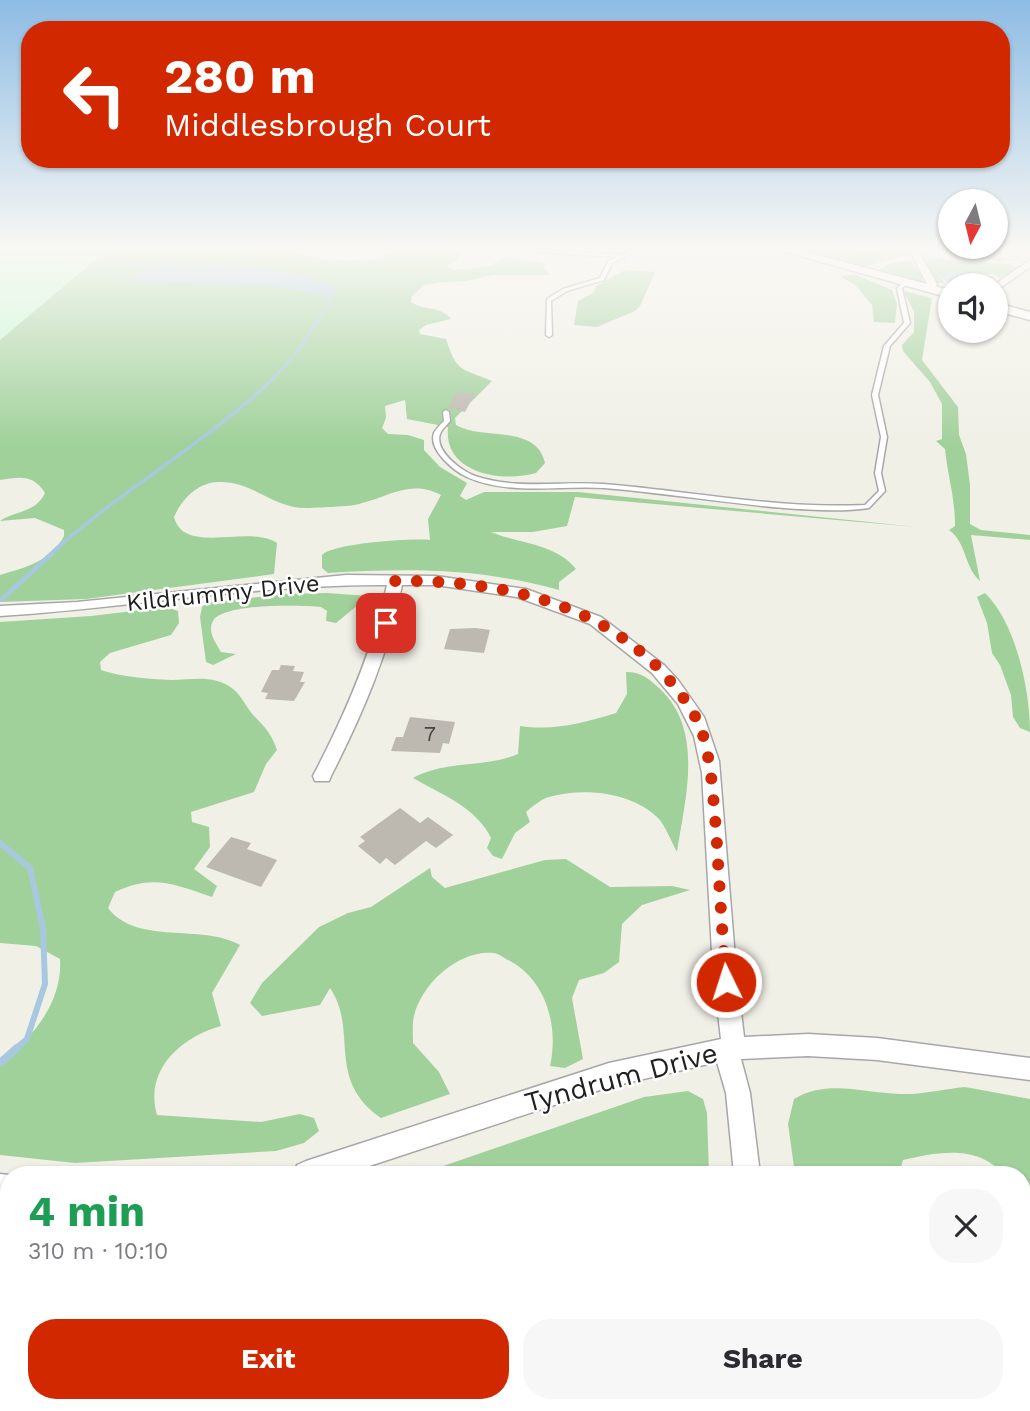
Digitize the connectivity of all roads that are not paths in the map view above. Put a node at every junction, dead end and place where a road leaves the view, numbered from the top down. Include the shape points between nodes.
1 (549, 313) edge
2 (905, 313) edge
3 (549, 335) dead end
4 (446, 412) dead end
5 (395, 581) junction
6 (0, 611) edge
7 (321, 776) dead end
8 (730, 1049) junction
9 (1030, 1069) edge
10 (331, 1166) edge
11 (746, 1166) edge

1 - 3 lane
2 - 4 lane via 907,323 887,346 875,395 884,437 878,473 882,491 867,507 827,510 601,486 501,484 469,476 447,459 437,441 437,432 447,421
5 - 6 street, Kildrummy Drive via 287,584 91,607
5 - 7 street via 372,671
5 - 8 street, Kildrummy Drive via 482,585 552,602 633,645 684,699 704,737 709,761
8 - 9 street, Tyndrum Drive via 808,1045 877,1049
8 - 10 street, Tyndrum Drive via 609,1076
8 - 11 street, Kildrummy Drive

